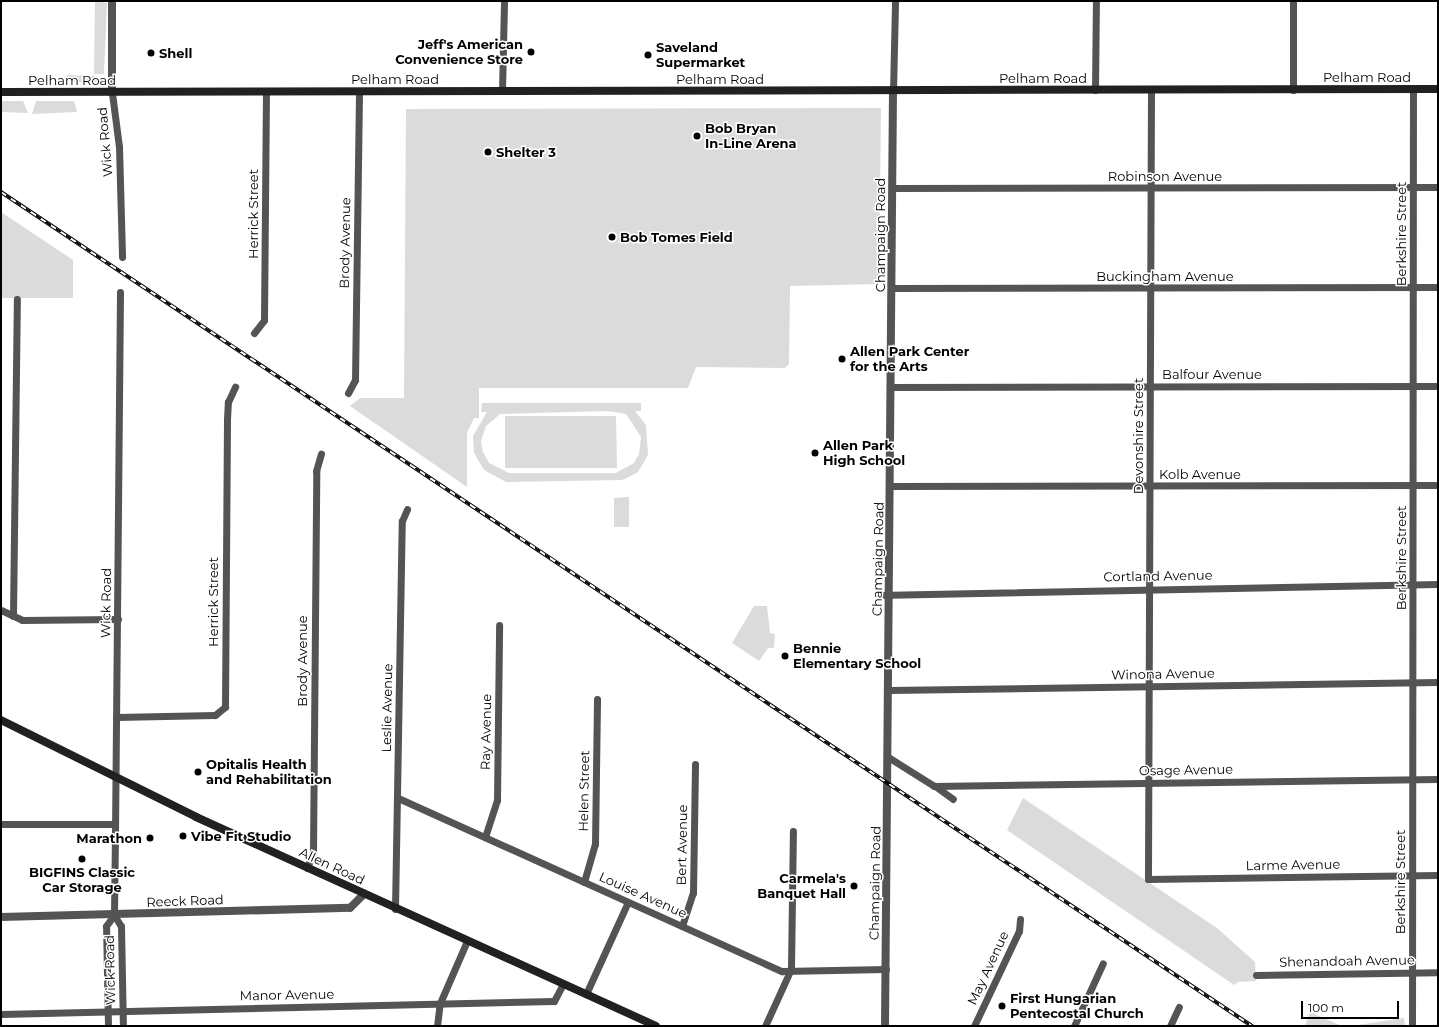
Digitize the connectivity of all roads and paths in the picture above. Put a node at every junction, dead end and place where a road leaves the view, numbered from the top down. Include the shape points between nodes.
1 (112, 1) edge
2 (504, 1) edge
3 (894, 1) edge
4 (1096, 1) edge
5 (1294, 1) edge
6 (1413, 89) junction
7 (1438, 89) edge
8 (502, 90) junction
9 (1095, 90) junction
10 (1151, 90) junction
11 (1293, 90) junction
12 (266, 91) junction
13 (359, 91) junction
14 (1, 92) edge
15 (893, 92) junction
16 (112, 93) junction
17 (1414, 187) junction
18 (1438, 187) edge
19 (892, 188) junction
20 (1151, 188) junction
21 (122, 257) dead end
22 (1413, 287) junction
23 (1438, 287) edge
24 (892, 288) junction
25 (1150, 288) junction
26 (120, 292) dead end
27 (17, 299) dead end
28 (254, 333) dead end
29 (1413, 386) junction
30 (1438, 386) edge
31 (235, 387) dead end
32 (891, 387) junction
33 (1150, 387) junction
34 (348, 393) dead end
35 (321, 454) dead end
36 (1413, 485) junction
37 (1438, 485) edge
38 (890, 486) junction
39 (1149, 486) junction
40 (407, 509) dead end
41 (1412, 584) junction
42 (1438, 584) edge
43 (1149, 589) junction
44 (889, 594) junction
45 (878, 595) dead end
46 (1, 610) edge
47 (13, 616) junction
48 (118, 618) junction
49 (498, 624) dead end
50 (1412, 682) junction
51 (1438, 682) edge
52 (1149, 686) junction
53 (889, 690) junction
54 (597, 699) dead end
55 (116, 717) junction
56 (1, 720) edge
57 (888, 758) junction
58 (695, 764) dead end
59 (115, 777) junction
60 (1412, 779) junction
61 (1438, 779) edge
62 (1149, 783) junction
63 (934, 786) junction
64 (398, 798) junction
65 (953, 798) dead end
66 (1, 824) edge
67 (115, 824) junction
68 (793, 831) dead end
69 (485, 837) junction
70 (307, 868) junction
71 (1412, 875) junction
72 (1438, 875) edge
73 (1148, 879) joint
74 (584, 882) junction
75 (364, 894) junction
76 (628, 902) junction
77 (396, 909) junction
78 (114, 915) junction
79 (1, 917) edge
80 (1020, 919) dead end
81 (682, 926) junction
82 (467, 941) junction
83 (1103, 963) dead end
84 (791, 969) junction
85 (886, 969) junction
86 (1412, 972) junction
87 (1438, 972) edge
88 (1256, 975) dead end
89 (562, 984) junction
90 (586, 994) junction
91 (440, 1003) junction
92 (1179, 1007) dead end
93 (123, 1011) junction
94 (108, 1012) junction
95 (1, 1014) edge
96 (108, 1026) edge
97 (123, 1026) edge
98 (437, 1026) edge
99 (656, 1026) edge
100 (765, 1026) edge
101 (886, 1026) edge
102 (974, 1026) edge
103 (1074, 1026) edge
104 (1170, 1026) edge
105 (1412, 1026) edge

1 - 16 street, Wick Road
2 - 8 street
3 - 15 street
4 - 9 street
5 - 11 street
6 - 7 main road, Pelham Road
6 - 11 main road, Pelham Road
6 - 17 street, Berkshire Street
8 - 13 main road, Pelham Road
8 - 15 main road, Pelham Road
9 - 10 main road, Pelham Road
9 - 15 main road, Pelham Road
10 - 11 main road, Pelham Road
10 - 20 street, Devonshire Street
12 - 13 main road, Pelham Road
12 - 16 main road, Pelham Road
12 - 28 street, Herrick Street via 264,320
13 - 34 street, Brody Avenue via 355,380
14 - 16 main road, Pelham Road
15 - 19 street, Champaign Road
16 - 21 street, Wick Road via 120,147
17 - 18 street, Robinson Avenue
17 - 20 street, Robinson Avenue
17 - 22 street, Berkshire Street
19 - 20 street, Robinson Avenue
19 - 24 street, Champaign Road
20 - 25 street, Devonshire Street
22 - 23 street, Buckingham Avenue
22 - 25 street, Buckingham Avenue
22 - 29 street, Berkshire Street
24 - 25 street, Buckingham Avenue
24 - 32 street, Champaign Road
25 - 33 street, Devonshire Street
26 - 48 street, Wick Road
27 - 47 street
29 - 30 street, Balfour Avenue
29 - 33 street, Balfour Avenue
29 - 36 street, Berkshire Street
31 - 55 street, Herrick Street via 228,402 226,419 225,707 215,715
32 - 33 street, Balfour Avenue
32 - 38 street, Champaign Road
33 - 39 street, Devonshire Street
35 - 70 street, Brody Avenue via 316,471 313,852
36 - 37 street, Kolb Avenue
36 - 39 street, Kolb Avenue
36 - 41 street, Berkshire Street
38 - 39 street, Kolb Avenue
38 - 44 street, Champaign Road
39 - 43 street, Devonshire Street
40 - 64 street, Leslie Avenue via 402,521
41 - 42 street, Cortland Avenue
41 - 43 street, Cortland Avenue
41 - 50 street, Berkshire Street
43 - 44 street, Cortland Avenue
43 - 52 street, Devonshire Street
44 - 45 street, Cortland Avenue
44 - 53 street, Champaign Road
46 - 47 street
47 - 48 street via 29,620
48 - 55 street, Wick Road
49 - 69 street, Ray Avenue via 497,800
50 - 51 street, Winona Avenue
50 - 52 street, Winona Avenue
50 - 60 street, Berkshire Street
52 - 53 street, Winona Avenue
52 - 62 street, Devonshire Street
53 - 57 street, Champaign Road
54 - 74 street, Helen Street via 595,844
55 - 59 street, Wick Road
56 - 59 main road, Allen Road
57 - 63 street
57 - 85 street, Champaign Road
58 - 81 street, Bert Avenue via 693,893
59 - 67 street, Wick Road
59 - 70 main road, Allen Road
60 - 61 street, Osage Avenue
60 - 62 street, Osage Avenue
60 - 71 street, Berkshire Street
62 - 63 street, Osage Avenue
62 - 73 street, Devonshire Street
63 - 65 street
64 - 69 street, Louise Avenue
64 - 77 street, Leslie Avenue
66 - 67 street
67 - 78 street, Wick Road
68 - 84 street
69 - 74 street, Louise Avenue
70 - 75 main road, Allen Road
71 - 72 street, Larme Avenue
71 - 73 street, Larme Avenue
71 - 86 street, Berkshire Street
74 - 76 street, Louise Avenue
75 - 77 main road, Allen Road
75 - 78 street, Reeck Road via 350,908
76 - 81 street, Louise Avenue
76 - 90 street
77 - 82 main road, Allen Road
78 - 79 street, Reeck Road
78 - 93 street, Wick Road via 121,926
78 - 94 street, Wick Road via 106,926
80 - 102 street, May Avenue via 1019,931
81 - 84 street, Louise Avenue via 782,971
82 - 89 main road, Allen Road
82 - 91 street
83 - 103 street
84 - 85 street, Louise Avenue
84 - 100 street
85 - 101 street, Champaign Road
86 - 87 street, Shenandoah Avenue
86 - 88 street, Shenandoah Avenue
86 - 105 street, Berkshire Street
89 - 90 main road, Allen Road
89 - 91 street, Manor Avenue via 554,1001
90 - 99 main road, Allen Road
91 - 93 street, Manor Avenue
91 - 98 street
92 - 104 street
93 - 94 street, Manor Avenue
93 - 97 street, Wick Road
94 - 95 street, Manor Avenue
94 - 96 street, Wick Road

